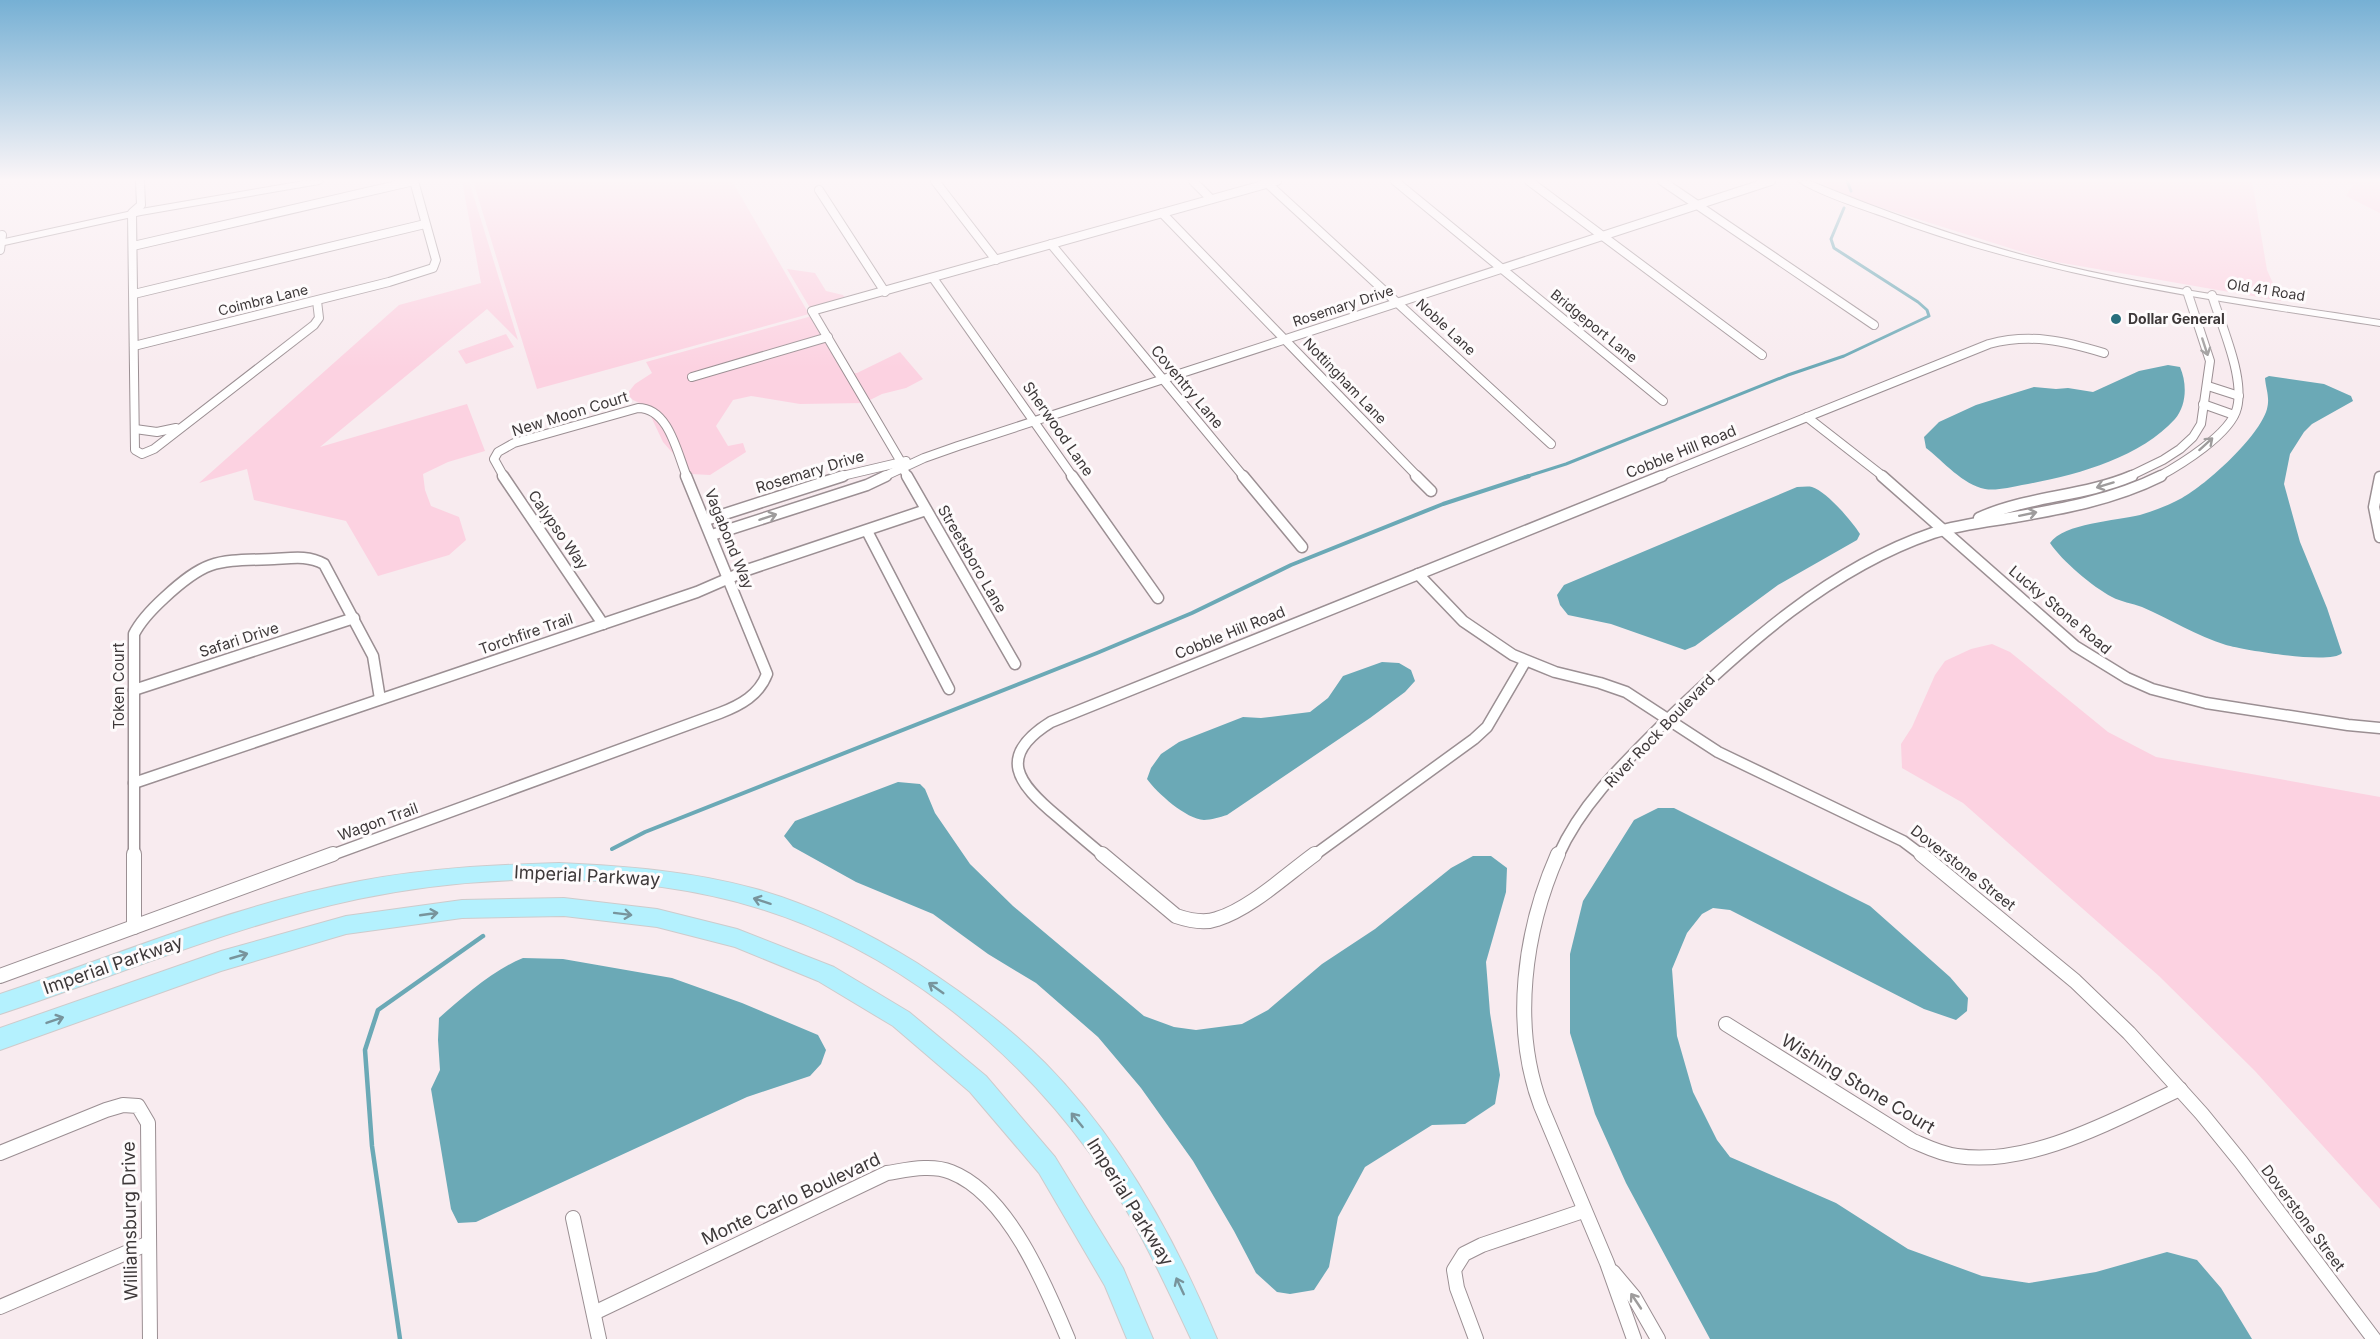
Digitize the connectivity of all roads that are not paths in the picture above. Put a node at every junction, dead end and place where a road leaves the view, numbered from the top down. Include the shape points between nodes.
1 (144, 243) edge
2 (344, 243) edge
3 (431, 243) edge
4 (854, 243) edge
5 (983, 243) edge
6 (1192, 243) edge
7 (1335, 243) edge
8 (1472, 243) edge
9 (1579, 243) edge
10 (1613, 243) edge
11 (1754, 243) edge
12 (1972, 243) edge
13 (1051, 244) joint
14 (133, 246) joint
15 (996, 260) junction
16 (1502, 268) junction
17 (933, 278) junction
18 (2187, 291) junction
19 (885, 292) junction
20 (134, 294) junction
21 (2212, 296) junction
22 (317, 301) junction
23 (1399, 302) junction
24 (2380, 323) edge
25 (1874, 325) dead end
26 (828, 337) junction
27 (1286, 339) junction
28 (134, 346) junction
29 (2104, 354) dead end
30 (1762, 355) dead end
31 (692, 377) dead end
32 (1163, 378) junction
33 (2208, 386) junction
34 (2239, 396) junction
35 (1664, 401) dead end
36 (2203, 404) junction
37 (650, 408) joint
38 (2234, 415) junction
39 (1807, 417) junction
40 (1036, 421) junction
41 (184, 425) junction
42 (135, 429) junction
43 (1551, 444) dead end
44 (498, 452) joint
45 (902, 466) junction
46 (2380, 477) edge
47 (1431, 491) dead end
48 (926, 510) junction
49 (706, 520) junction
50 (1970, 522) junction
51 (1944, 530) junction
52 (867, 531) junction
53 (712, 535) junction
54 (2380, 537) edge
55 (1302, 547) dead end
56 (1418, 574) junction
57 (730, 580) junction
58 (1158, 598) dead end
59 (354, 618) junction
60 (603, 624) junction
61 (1525, 662) junction
62 (1016, 664) dead end
63 (762, 687) joint
64 (949, 689) dead end
65 (134, 690) junction
66 (380, 699) junction
67 (1670, 719) junction
68 (2380, 728) edge
69 (134, 783) junction
70 (134, 927) junction
71 (0, 976) edge
72 (0, 1004) edge
73 (1726, 1024) dead end
74 (0, 1039) edge
75 (2180, 1089) junction
76 (0, 1153) edge
77 (1583, 1211) junction
78 (573, 1218) dead end
79 (149, 1243) junction
80 (1609, 1267) junction
81 (0, 1307) edge
82 (594, 1313) junction
83 (150, 1339) edge
84 (599, 1339) edge
85 (1068, 1339) edge
86 (1140, 1339) edge
87 (1204, 1339) edge
88 (1476, 1339) edge
89 (1634, 1339) edge
90 (1658, 1339) edge
91 (2374, 1339) edge

1 - 14 street
2 - 20 street
3 - 22 street, Coimbra Lane via 436,260 433,268
4 - 19 street
5 - 15 street
6 - 27 street, Nottingham Lane
7 - 23 street, Noble Lane
8 - 16 street, Bridgeport Lane
9 - 16 street, Rosemary Drive
10 - 30 street
11 - 25 street
12 - 18 street, Old 41 Road via 2094,275
13 - 15 street
13 - 32 street, Coventry Lane
14 - 20 street
15 - 17 street
16 - 23 street, Rosemary Drive
16 - 35 street, Bridgeport Lane
17 - 19 street
17 - 40 street, Sherwood Lane
18 - 21 street, Old 41 Road
18 -> 33 street, River Rock Boulevard via 2210,362
19 - 26 street, Streetsboro Lane via 812,311
20 - 28 street
21 - 24 street, Old 41 Road
21 - 34 street, River Rock Boulevard
22 - 28 street, Coimbra Lane
22 - 41 street via 319,312 314,325
23 - 27 street, Rosemary Drive
23 - 43 street, Noble Lane
26 - 31 street
26 - 45 street, Streetsboro Lane
27 - 32 street, Rosemary Drive
27 - 47 street, Nottingham Lane
28 - 42 street
29 - 39 street, Cobble Hill Road via 2056,338 2010,338
32 - 40 street, Rosemary Drive
32 - 55 street, Coventry Lane
33 - 34 street
33 - 36 street, River Rock Boulevard
34 - 38 street, River Rock Boulevard
36 - 38 street
36 -> 50 street, River Rock Boulevard via 2201,424 2192,436 2149,469 2083,492 1996,510
37 - 44 street, New Moon Court via 595,419 514,443
37 - 49 street, Vagabond Way via 663,417
50 -> 38 street, River Rock Boulevard via 2105,499 2157,480 2184,463
39 - 51 street, Lucky Stone Road via 1863,459
39 - 56 street, Cobble Hill Road
40 - 45 street, Rosemary Drive
40 - 58 street, Sherwood Lane
41 - 42 street via 157,432
41 - 42 street via 142,454 135,450
44 - 60 street, Calypso Way via 496,466
45 - 48 street, Streetsboro Lane
45 - 49 street, Rosemary Drive via 852,473
53 -> 45 street, Rosemary Drive via 867,485
46 - 54 street via 2373,507
48 - 52 street, Torchfire Trail
48 - 62 street, Streetsboro Lane
49 - 53 street, Vagabond Way
50 - 51 street, River Rock Boulevard
51 - 67 street, River Rock Boulevard via 1875,559 1823,590 1734,656
51 - 68 street, Lucky Stone Road via 2081,651 2144,688 2182,699
52 - 57 street, Torchfire Trail via 750,569
52 - 64 street
53 - 57 street, Vagabond Way
56 - 61 street, Doverstone Street via 1469,628
56 - 61 street, Cobble Hill Road via 1051,722 1030,735 1019,752 1020,780 1037,800 1164,908 1190,921 1216,920 1242,907 1474,739 1487,727
57 - 60 street, Torchfire Trail
57 - 63 street, Vagabond Way via 767,674
59 - 65 street, Safari Drive
59 - 65 street, Token Court via 324,564 317,559 218,562 183,581 138,624 134,634
59 - 66 street, Token Court via 373,656
60 - 66 street, Torchfire Trail
61 - 67 street, Doverstone Street via 1614,686
63 - 70 street, Wagon Trail via 740,705
65 - 69 street, Token Court
66 - 69 street, Torchfire Trail
67 - 75 street, Doverstone Street via 1718,752 1889,833 1918,851 2075,981
67 - 77 street, River Rock Boulevard via 1634,753 1579,817 1545,880 1533,928 1526,974 1525,1030 1533,1075
69 - 70 street, Token Court
70 - 71 street, Wagon Trail
87 -> 72 main road, Imperial Parkway via 1170,1265 1106,1156 1045,1080 972,1013 893,958 812,918 751,898 688,883 606,873 501,872 403,882 301,903
73 - 75 street, Wishing Stone Court via 1913,1142 1940,1153 1966,1157 2016,1153 2078,1136
74 -> 86 main road, Imperial Parkway via 221,961 346,925 451,911 564,907 657,918 737,938 825,974 901,1019 978,1084 1047,1165 1114,1277
75 - 91 street, Doverstone Street via 2241,1162
76 - 79 street, Williamsburg Drive via 106,1110 138,1106 148,1123
77 - 80 street, River Rock Boulevard
77 - 88 street via 1464,1254 1454,1270
78 - 82 street
79 - 81 street
79 - 83 street, Williamsburg Drive
80 - 89 street, River Rock Boulevard
90 -> 80 street, River Rock Boulevard via 1634,1298
82 - 84 street
82 - 85 street, Monte Carlo Boulevard via 887,1173 932,1168 966,1179 993,1203 1038,1277

